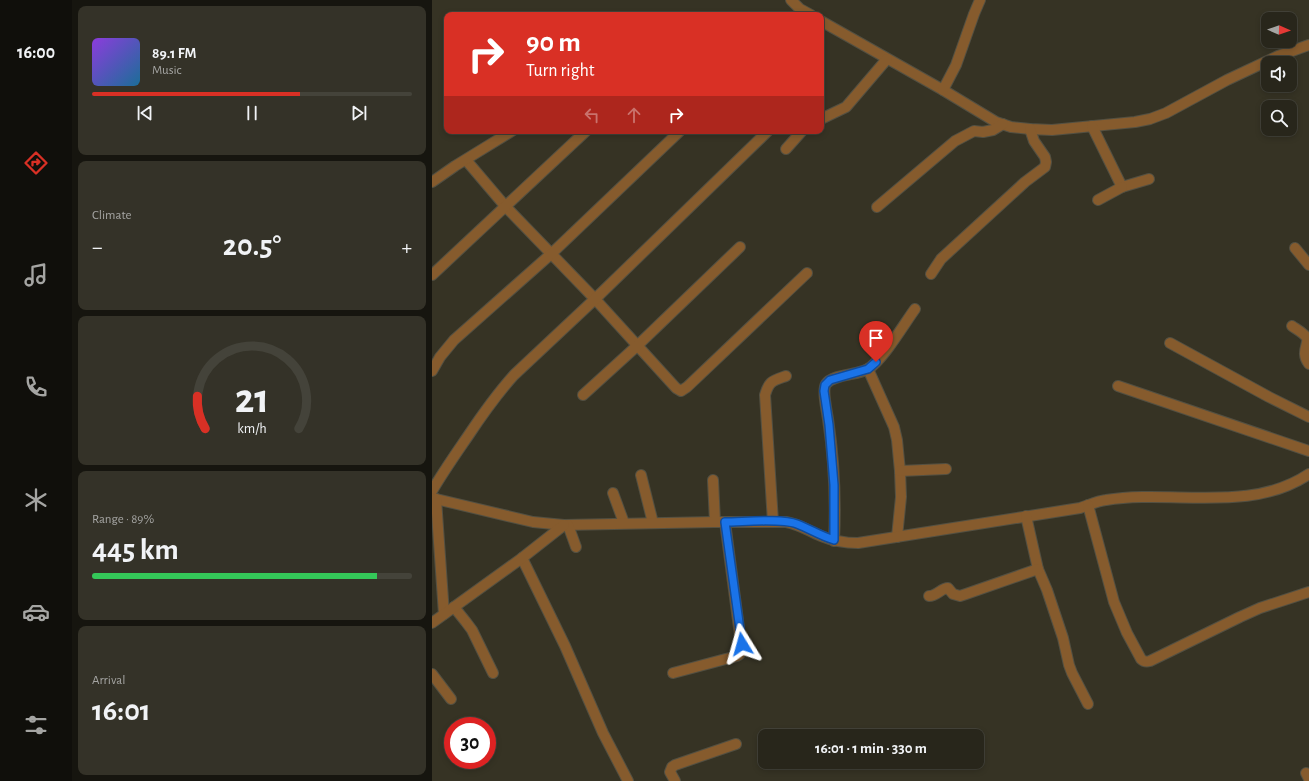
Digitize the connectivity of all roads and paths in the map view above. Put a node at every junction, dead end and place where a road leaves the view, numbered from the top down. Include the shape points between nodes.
1 (791, 0) edge
2 (980, 0) edge
3 (805, 12) edge
4 (824, 23) edge
5 (1309, 46) edge
6 (887, 59) junction
7 (943, 90) junction
8 (824, 118) edge
9 (1003, 124) junction
10 (1092, 126) junction
11 (1030, 129) junction
12 (507, 134) edge
13 (583, 134) edge
14 (677, 134) edge
15 (765, 134) edge
16 (799, 134) edge
17 (786, 149) dead end
18 (466, 160) junction
19 (1149, 179) dead end
20 (432, 182) edge
21 (1122, 187) junction
22 (1098, 200) dead end
23 (506, 207) junction
24 (877, 207) dead end
25 (740, 247) dead end
26 (1295, 248) dead end
27 (551, 254) junction
28 (1309, 265) edge
29 (807, 273) dead end
30 (931, 274) dead end
31 (432, 275) edge
32 (596, 299) junction
33 (915, 309) dead end
34 (1292, 326) dead end
35 (1170, 343) dead end
36 (638, 345) junction
37 (1309, 364) edge
38 (868, 369) junction
39 (432, 370) edge
40 (786, 376) dead end
41 (1118, 386) dead end
42 (583, 396) dead end
43 (1309, 417) edge
44 (1309, 451) edge
45 (946, 469) dead end
46 (900, 471) junction
47 (1309, 474) edge
48 (641, 475) dead end
49 (713, 480) dead end
50 (613, 493) dead end
51 (433, 496) edge
52 (1088, 505) junction
53 (1026, 516) junction
54 (720, 522) junction
55 (772, 522) junction
56 (624, 523) junction
57 (653, 523) junction
58 (566, 525) junction
59 (897, 537) junction
60 (834, 540) junction
61 (576, 547) dead end
62 (522, 558) junction
63 (1038, 568) junction
64 (1309, 592) edge
65 (929, 596) dead end
66 (454, 607) junction
67 (439, 615) edge
68 (432, 623) edge
69 (493, 673) dead end
70 (673, 673) dead end
71 (432, 674) edge
72 (451, 699) dead end
73 (1088, 704) dead end
74 (736, 744) dead end
75 (628, 781) edge
76 (675, 781) edge

1 - 3 street
2 - 7 street via 956,65
4 - 6 street
5 - 10 street via 1278,56 1158,116 1141,122
6 - 7 street
6 - 8 street via 846,107
7 - 9 street
9 - 11 street
9 - 24 street via 993,130 974,131 955,140
10 - 11 street via 1052,130
10 - 21 street
11 - 30 street via 1034,141 1045,157 1045,167 1024,182 941,259
12 - 18 street
13 - 23 street
14 - 27 street
15 - 32 street
16 - 17 street
18 - 20 street
18 - 23 street
19 - 21 street
21 - 22 street
23 - 27 street
23 - 31 street
25 - 36 street
26 - 28 street
27 - 32 street
27 - 39 street via 454,340
29 - 36 street via 680,391
32 - 36 street
32 - 51 street via 502,388 451,461
33 - 38 street via 887,349
34 - 37 street via 1309,342 1305,353
35 - 43 street
36 - 42 street
38 - 46 street via 894,427
38 - 60 street via 830,380 825,385 834,485
40 - 55 street via 772,380 765,396
41 - 44 street
45 - 46 street
46 - 59 street via 901,497
47 - 52 street via 1279,489 1246,495 1220,498 1120,498
48 - 57 street
49 - 54 street
50 - 56 street
51 - 58 street via 533,522
51 - 67 street
52 - 53 street
52 - 64 street via 1114,602 1127,634 1144,662 1254,611
53 - 59 street
53 - 63 street
54 - 55 street
54 - 57 street
54 - 70 street via 742,644 741,652 737,656
55 - 60 street via 796,524
56 - 57 street
56 - 58 street
58 - 61 street
58 - 62 street
59 - 60 street via 858,543
62 - 66 street
62 - 75 street via 566,646 602,733
63 - 65 street via 960,596 945,588
63 - 73 street via 1072,672
66 - 67 street
66 - 69 street via 472,630
67 - 68 street
71 - 72 street
74 - 76 street via 675,765 670,772

